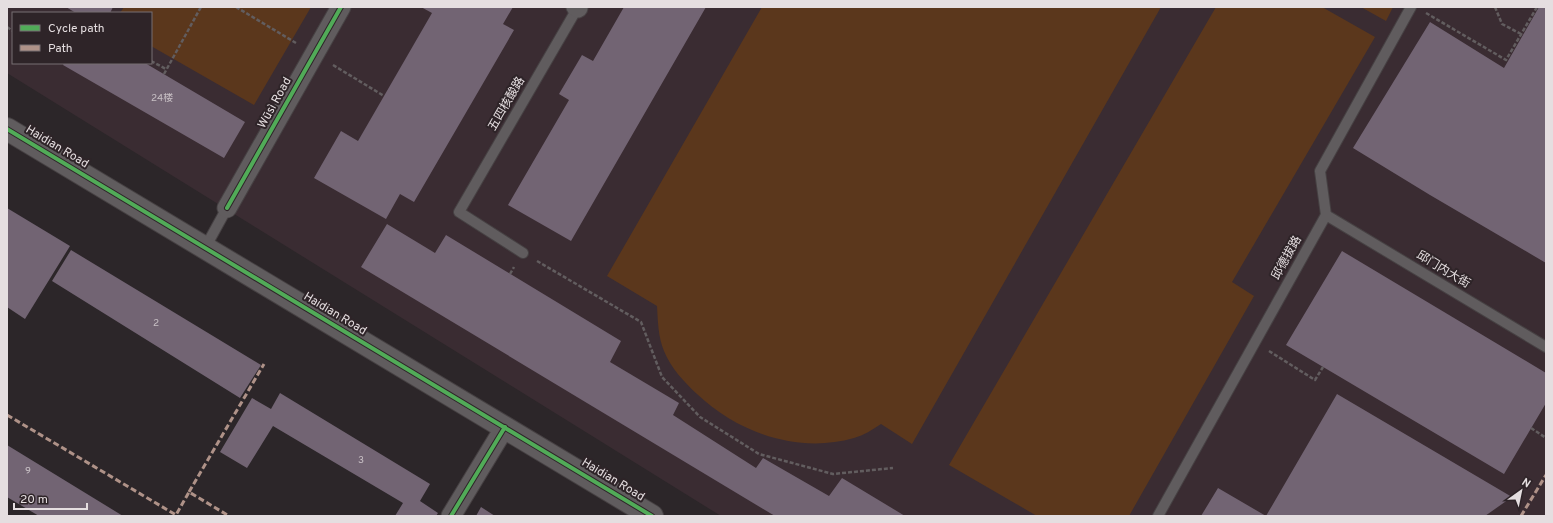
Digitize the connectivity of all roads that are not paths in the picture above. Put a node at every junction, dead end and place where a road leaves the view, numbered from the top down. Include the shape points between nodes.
1 (341, 7) edge
2 (577, 7) edge
3 (1411, 7) edge
4 (7, 129) edge
5 (227, 208) joint
6 (1326, 215) junction
7 (205, 248) junction
8 (523, 252) road end
9 (1546, 347) edge
10 (505, 427) junction
11 (451, 516) edge
12 (652, 516) edge
13 (1158, 516) edge

1 - 5 street, Wūsì Road
2 - 8 lane, 五四核酸路 via 459,212
3 - 6 lane via 1320,171
4 - 7 street, Haidian Road
5 - 7 lane
6 - 9 lane, 邱门内大街
6 - 13 lane, 邱德拔路
7 - 10 street, Haidian Road
10 - 11 street
10 - 12 street, Haidian Road

